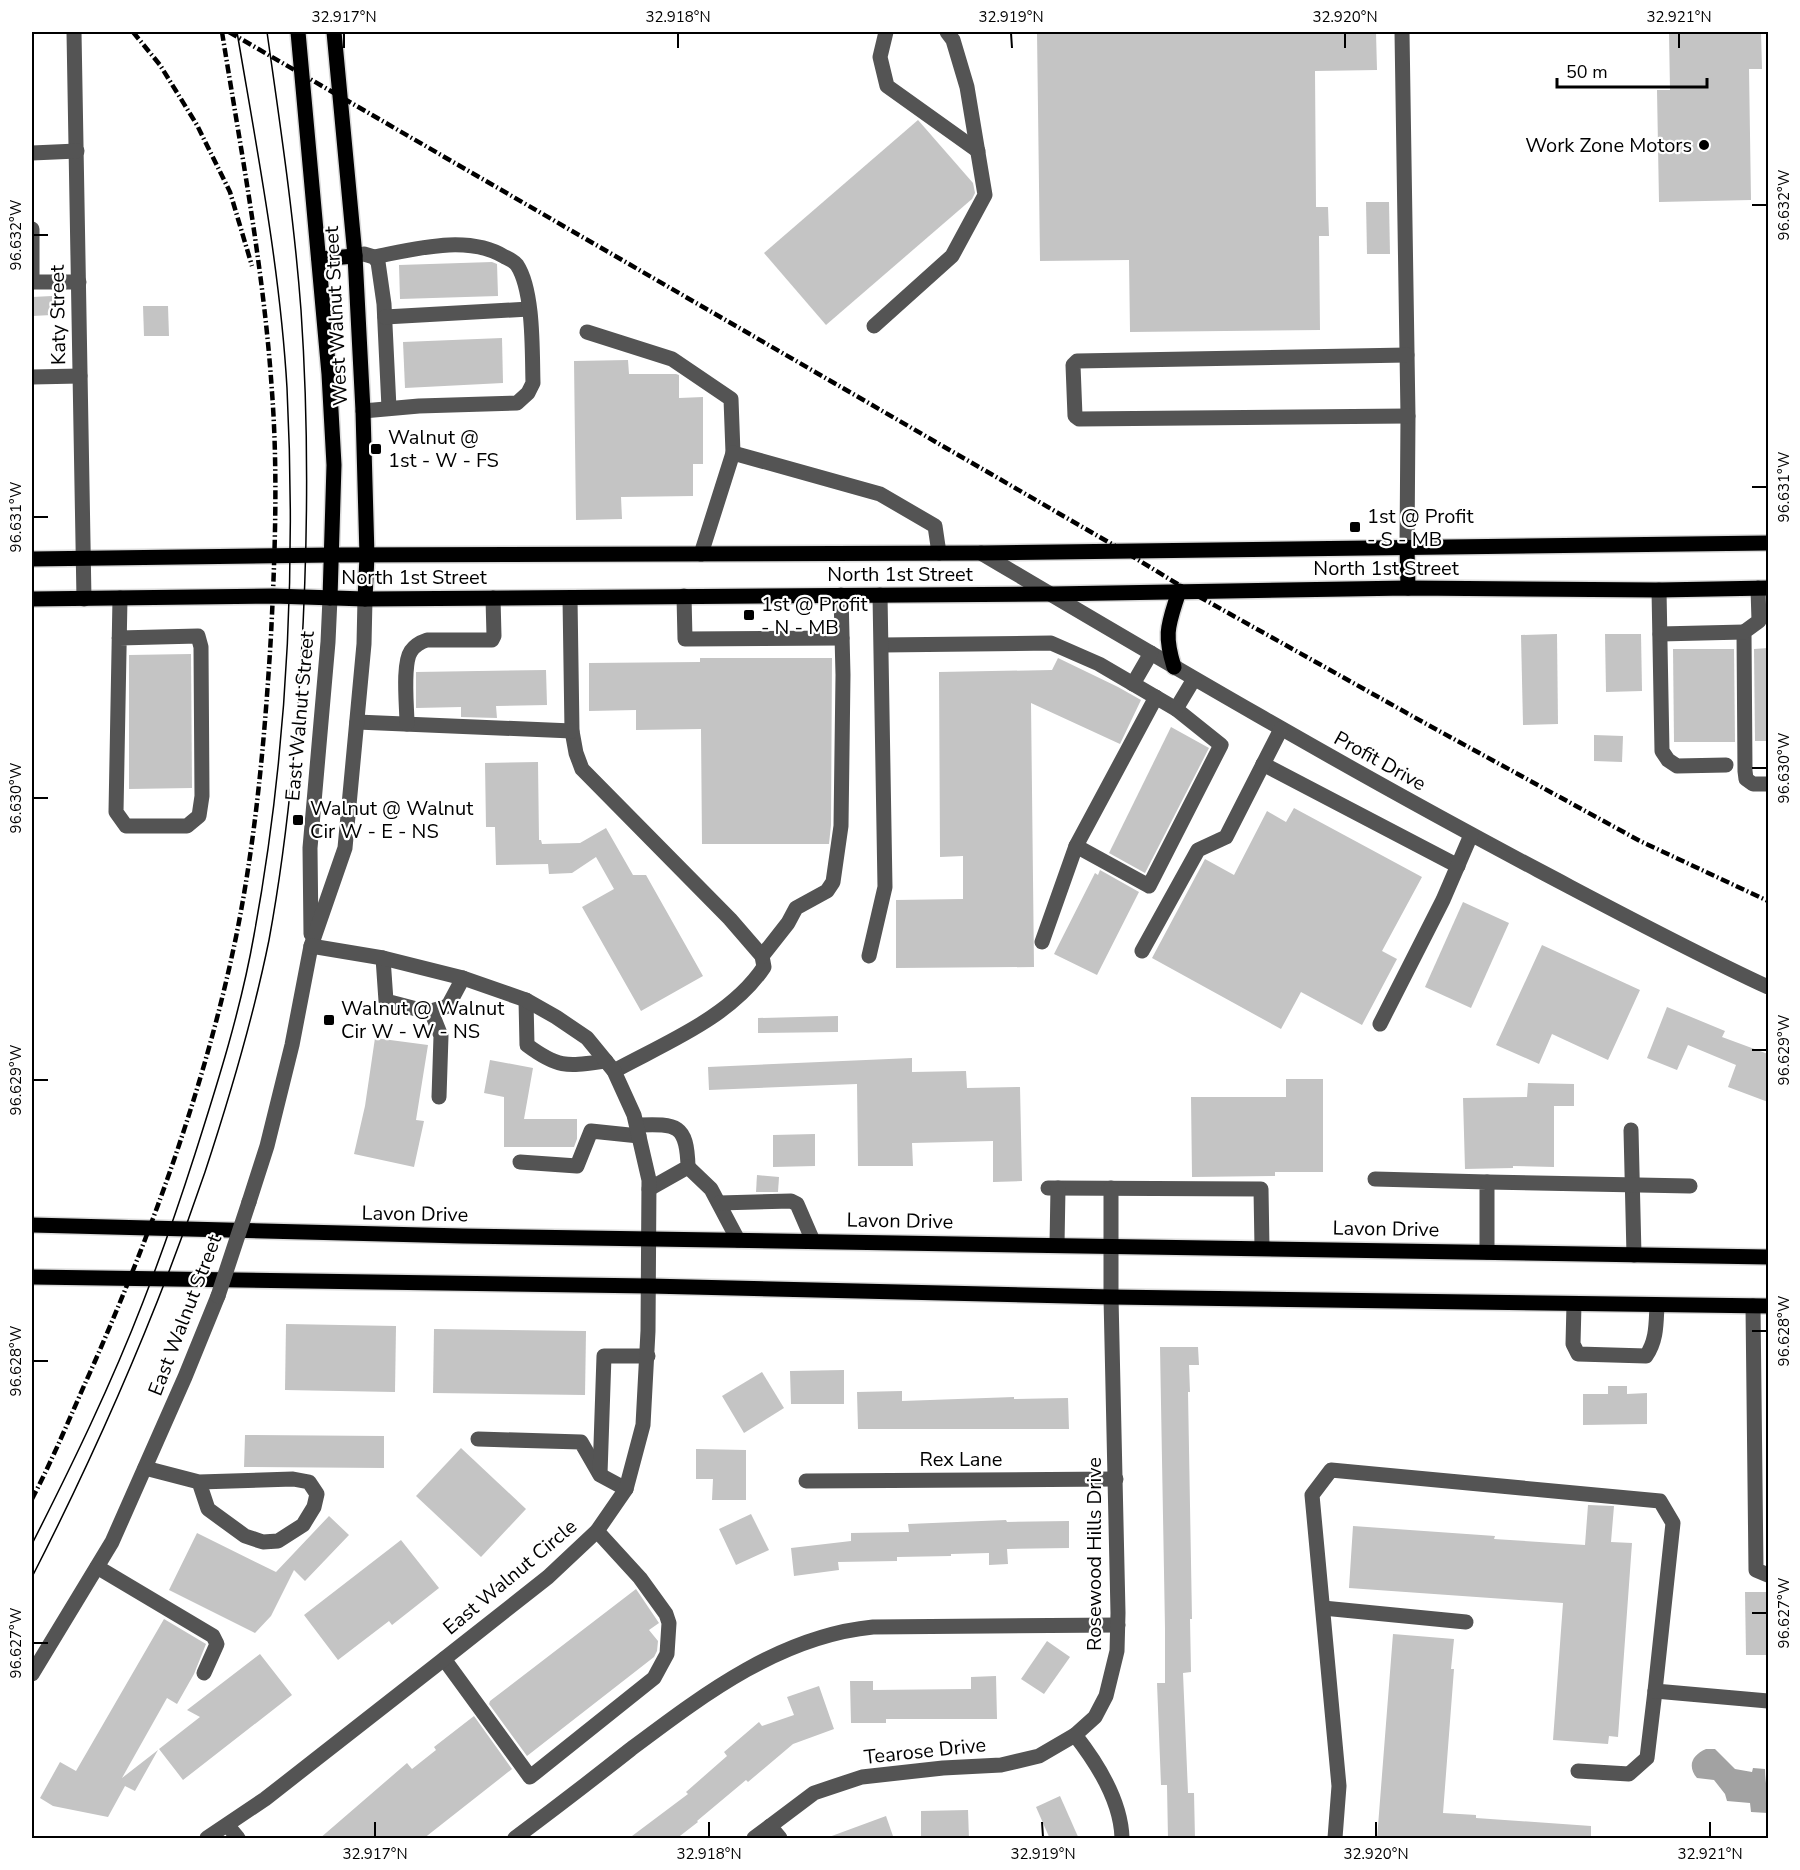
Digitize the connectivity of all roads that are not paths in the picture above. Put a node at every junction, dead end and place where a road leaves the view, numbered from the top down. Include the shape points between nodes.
1 (74, 32) edge
2 (298, 32) edge
3 (334, 32) edge
4 (886, 32) edge
5 (946, 32) edge
6 (1402, 32) edge
7 (76, 151) junction
8 (978, 151) junction
9 (32, 153) edge
10 (32, 229) edge
11 (355, 256) junction
12 (374, 256) junction
13 (319, 260) junction
14 (32, 282) edge
15 (79, 282) junction
16 (529, 309) junction
17 (385, 317) junction
18 (874, 326) dead end
19 (587, 332) dead end
20 (1407, 355) junction
21 (80, 376) junction
22 (32, 377) edge
23 (389, 408) junction
24 (363, 411) junction
25 (1408, 416) junction
26 (733, 453) junction
27 (1768, 543) edge
28 (1407, 547) junction
29 (939, 553) junction
30 (981, 553) junction
31 (701, 554) junction
32 (331, 555) junction
33 (367, 556) junction
34 (84, 558) junction
35 (32, 559) edge
36 (1408, 588) junction
37 (1763, 588) edge
38 (1659, 590) junction
39 (1179, 591) junction
40 (1051, 594) junction
41 (880, 595) junction
42 (684, 596) junction
43 (841, 596) junction
44 (84, 598) junction
45 (120, 598) junction
46 (330, 598) junction
47 (493, 598) junction
48 (570, 598) junction
49 (32, 599) edge
50 (365, 599) junction
51 (1744, 632) junction
52 (1660, 634) junction
53 (119, 638) junction
54 (842, 639) junction
55 (882, 645) junction
56 (1151, 653) junction
57 (1174, 667) junction
58 (1194, 679) junction
59 (1133, 684) junction
60 (1156, 698) junction
61 (1176, 709) junction
62 (357, 722) junction
63 (407, 724) junction
64 (1281, 729) junction
65 (572, 731) junction
66 (1263, 764) junction
67 (1726, 765) dead end
68 (1768, 784) edge
69 (1472, 835) junction
70 (1076, 846) junction
71 (1458, 866) junction
72 (1042, 942) dead end
73 (311, 946) junction
74 (1142, 951) dead end
75 (762, 956) junction
76 (868, 956) dead end
77 (383, 958) junction
78 (463, 978) junction
79 (1768, 987) edge
80 (526, 1000) junction
81 (431, 1011) junction
82 (1380, 1024) dead end
83 (610, 1066) junction
84 (439, 1097) dead end
85 (1631, 1130) dead end
86 (638, 1131) junction
87 (520, 1162) dead end
88 (688, 1167) junction
89 (1375, 1179) dead end
90 (1487, 1182) junction
91 (1633, 1185) junction
92 (1690, 1186) dead end
93 (1111, 1188) junction
94 (649, 1189) junction
95 (719, 1203) junction
96 (32, 1225) edge
97 (648, 1238) junction
98 (738, 1240) junction
99 (813, 1241) junction
100 (1057, 1245) junction
101 (1111, 1246) junction
102 (1262, 1248) junction
103 (1487, 1252) junction
104 (1634, 1255) junction
105 (1768, 1257) edge
106 (32, 1277) edge
107 (649, 1286) junction
108 (1111, 1297) junction
109 (1574, 1304) junction
110 (1657, 1305) junction
111 (1761, 1306) edge
112 (648, 1356) junction
113 (1761, 1370) edge
114 (478, 1439) dead end
115 (145, 1468) junction
116 (600, 1475) junction
117 (1116, 1479) junction
118 (806, 1481) dead end
119 (199, 1482) junction
120 (626, 1489) junction
121 (597, 1531) junction
122 (97, 1567) junction
123 (1768, 1575) edge
124 (1323, 1608) junction
125 (1467, 1622) dead end
126 (1118, 1625) junction
127 (444, 1659) junction
128 (204, 1673) dead end
129 (32, 1674) edge
130 (1655, 1690) junction
131 (1768, 1701) edge
132 (1075, 1735) junction
133 (1578, 1771) dead end
134 (228, 1826) junction
135 (770, 1826) junction
136 (207, 1839) edge
137 (238, 1839) edge
138 (515, 1839) edge
139 (754, 1839) edge
140 (780, 1839) edge
141 (1122, 1839) edge
142 (1335, 1839) edge

1 - 7 street, Katy Street
2 - 13 main road, West Walnut Street
3 - 11 main road, West Walnut Street
4 - 8 street via 879,57 887,86
5 - 8 street via 953,40 968,87
6 - 20 street
7 - 9 street
7 - 15 street, Katy Street
8 - 18 street via 985,195 952,256
10 - 14 street
11 - 12 street
11 - 13 main road
11 - 24 main road, West Walnut Street
12 - 16 street via 456,245 493,250 516,263
12 - 17 street
13 - 32 main road, West Walnut Street via 334,465
14 - 15 street
15 - 21 street, Katy Street
16 - 17 street
16 - 23 street via 533,383 517,403
17 - 23 street
19 - 26 street via 672,359 731,399
20 - 25 street
20 - 25 street via 1077,361 1073,365 1075,416 1079,419
21 - 22 street
21 - 34 street, Katy Street
23 - 24 street
24 - 33 main road, West Walnut Street
25 - 28 street
26 - 29 street via 880,494 935,526
26 - 31 street
27 - 28 main road, North 1st Street
28 - 30 main road, North 1st Street
28 - 36 main road
29 - 30 main road, North 1st Street
29 - 31 main road, North 1st Street
30 - 40 street, Profit Drive
31 - 33 main road, North 1st Street
32 - 33 main road, North 1st Street
32 - 34 main road, North 1st Street
32 - 46 main road, West Walnut Street
33 - 50 main road, West Walnut Street
34 - 35 main road, North 1st Street
34 - 44 street, Katy Street
36 - 38 main road, North 1st Street
36 - 39 main road, North 1st Street
37 - 38 main road, North 1st Street
37 - 51 street via 1759,621
38 - 52 street
39 - 40 main road, North 1st Street
39 - 57 main road via 1167,627 1167,645
40 - 41 main road, North 1st Street
40 - 56 street, Profit Drive
41 - 43 main road, North 1st Street
41 - 55 street
42 - 43 main road, North 1st Street
42 - 48 main road, North 1st Street
42 - 54 street via 686,639
43 - 54 street
44 - 45 main road, North 1st Street
44 - 49 main road, North 1st Street
45 - 46 main road, North 1st Street
45 - 53 street
46 - 50 main road, North 1st Street
46 - 73 street, East Walnut Street via 310,848
47 - 48 main road, North 1st Street
47 - 50 main road, North 1st Street
47 - 63 street via 492,640 427,640 410,651
48 - 65 street
50 - 62 street, East Walnut Street
51 - 52 street
51 - 68 street via 1746,780
52 - 67 street via 1662,751 1677,766
53 - 53 street via 116,812 126,826 187,826 199,816 202,796 198,636
54 - 75 street via 841,826 833,882 827,891 796,908
55 - 59 street via 1051,643
55 - 76 street via 885,887
56 - 57 street, Profit Drive
56 - 59 street
57 - 58 street, Profit Drive
58 - 61 street
58 - 64 street, Profit Drive
59 - 60 street
60 - 61 street
60 - 70 street
61 - 70 street via 1221,745 1149,886
62 - 63 street
62 - 73 street, East Walnut Street via 345,848
63 - 65 street
64 - 66 street
64 - 69 street, Profit Drive
65 - 75 street via 582,769
66 - 71 street
66 - 74 street via 1226,837 1198,850
69 - 71 street
69 - 79 street, Profit Drive
70 - 72 street
71 - 82 street
73 - 77 street, East Walnut Circle
73 - 115 street, East Walnut Street, bridge via 267,1146 218,1296
75 - 83 street via 764,968 754,983 715,1015
77 - 78 street, East Walnut Circle
77 - 81 street via 386,1000
78 - 80 street, East Walnut Circle
78 - 81 street via 448,1006
80 - 83 street, East Walnut Circle via 587,1038
80 - 83 street via 527,1045 545,1059 568,1066
81 - 84 street via 441,1036
83 - 86 street, East Walnut Circle
85 - 91 street
86 - 87 street via 591,1131 577,1166
86 - 88 street via 668,1125 677,1128 687,1145
86 - 94 street, East Walnut Circle
88 - 94 street
88 - 95 street via 711,1189
89 - 90 street
90 - 91 street
90 - 103 street
91 - 92 street
91 - 104 street
93 - 100 street via 1053,1188
93 - 101 street, Rosewood Hills Drive
93 - 102 street via 1261,1189
94 - 97 street, East Walnut Circle
95 - 98 street
95 - 99 street via 791,1201 797,1204
96 - 97 main road, Lavon Drive
97 - 98 main road, Lavon Drive
97 - 107 street, East Walnut Circle
98 - 99 main road, Lavon Drive
99 - 100 main road, Lavon Drive
100 - 101 main road, Lavon Drive
101 - 102 main road, Lavon Drive
101 - 108 street, Rosewood Hills Drive
102 - 103 main road, Lavon Drive
103 - 104 main road, Lavon Drive
104 - 105 main road, Lavon Drive
106 - 107 main road
107 - 108 main road
107 - 112 street, East Walnut Circle
108 - 109 main road
108 - 117 street, Rosewood Hills Drive
109 - 110 main road
109 - 110 street via 1574,1344 1578,1354 1646,1356 1655,1338
110 - 111 main road
111 - 113 street
112 - 116 street via 604,1356
112 - 120 street, East Walnut Circle via 643,1425
113 - 123 street via 1756,1570
114 - 116 street via 581,1442
115 - 119 street
115 - 122 street, East Walnut Street
116 - 120 street
117 - 118 street, Rex Lane
117 - 126 street, Rosewood Hills Drive
119 - 119 street via 309,1482 316,1494 314,1507 303,1525 278,1541 263,1542 245,1536 208,1509
120 - 121 street, East Walnut Circle
121 - 127 street, East Walnut Circle via 548,1577
121 - 127 street via 666,1614 667,1654 654,1678 530,1777
122 - 128 street via 213,1635 217,1644
122 - 129 street, East Walnut Street
124 - 125 street
124 - 130 street via 1312,1495 1331,1470 1660,1501 1673,1523
124 - 142 street via 1339,1786
126 - 132 street, Rosewood Hills Drive via 1117,1651 1106,1696 1095,1718
126 - 138 street via 873,1626 819,1637 738,1673 697,1700
127 - 134 street, East Walnut Circle
130 - 131 street
130 - 133 street via 1647,1758 1629,1774
132 - 135 street, Tearose Drive via 1039,1756 1001,1765 862,1777 814,1793
132 - 141 street via 1092,1756 1111,1796 1122,1826
134 - 136 street, East Walnut Circle
134 - 137 street
135 - 139 street, Tearose Drive
135 - 140 street

